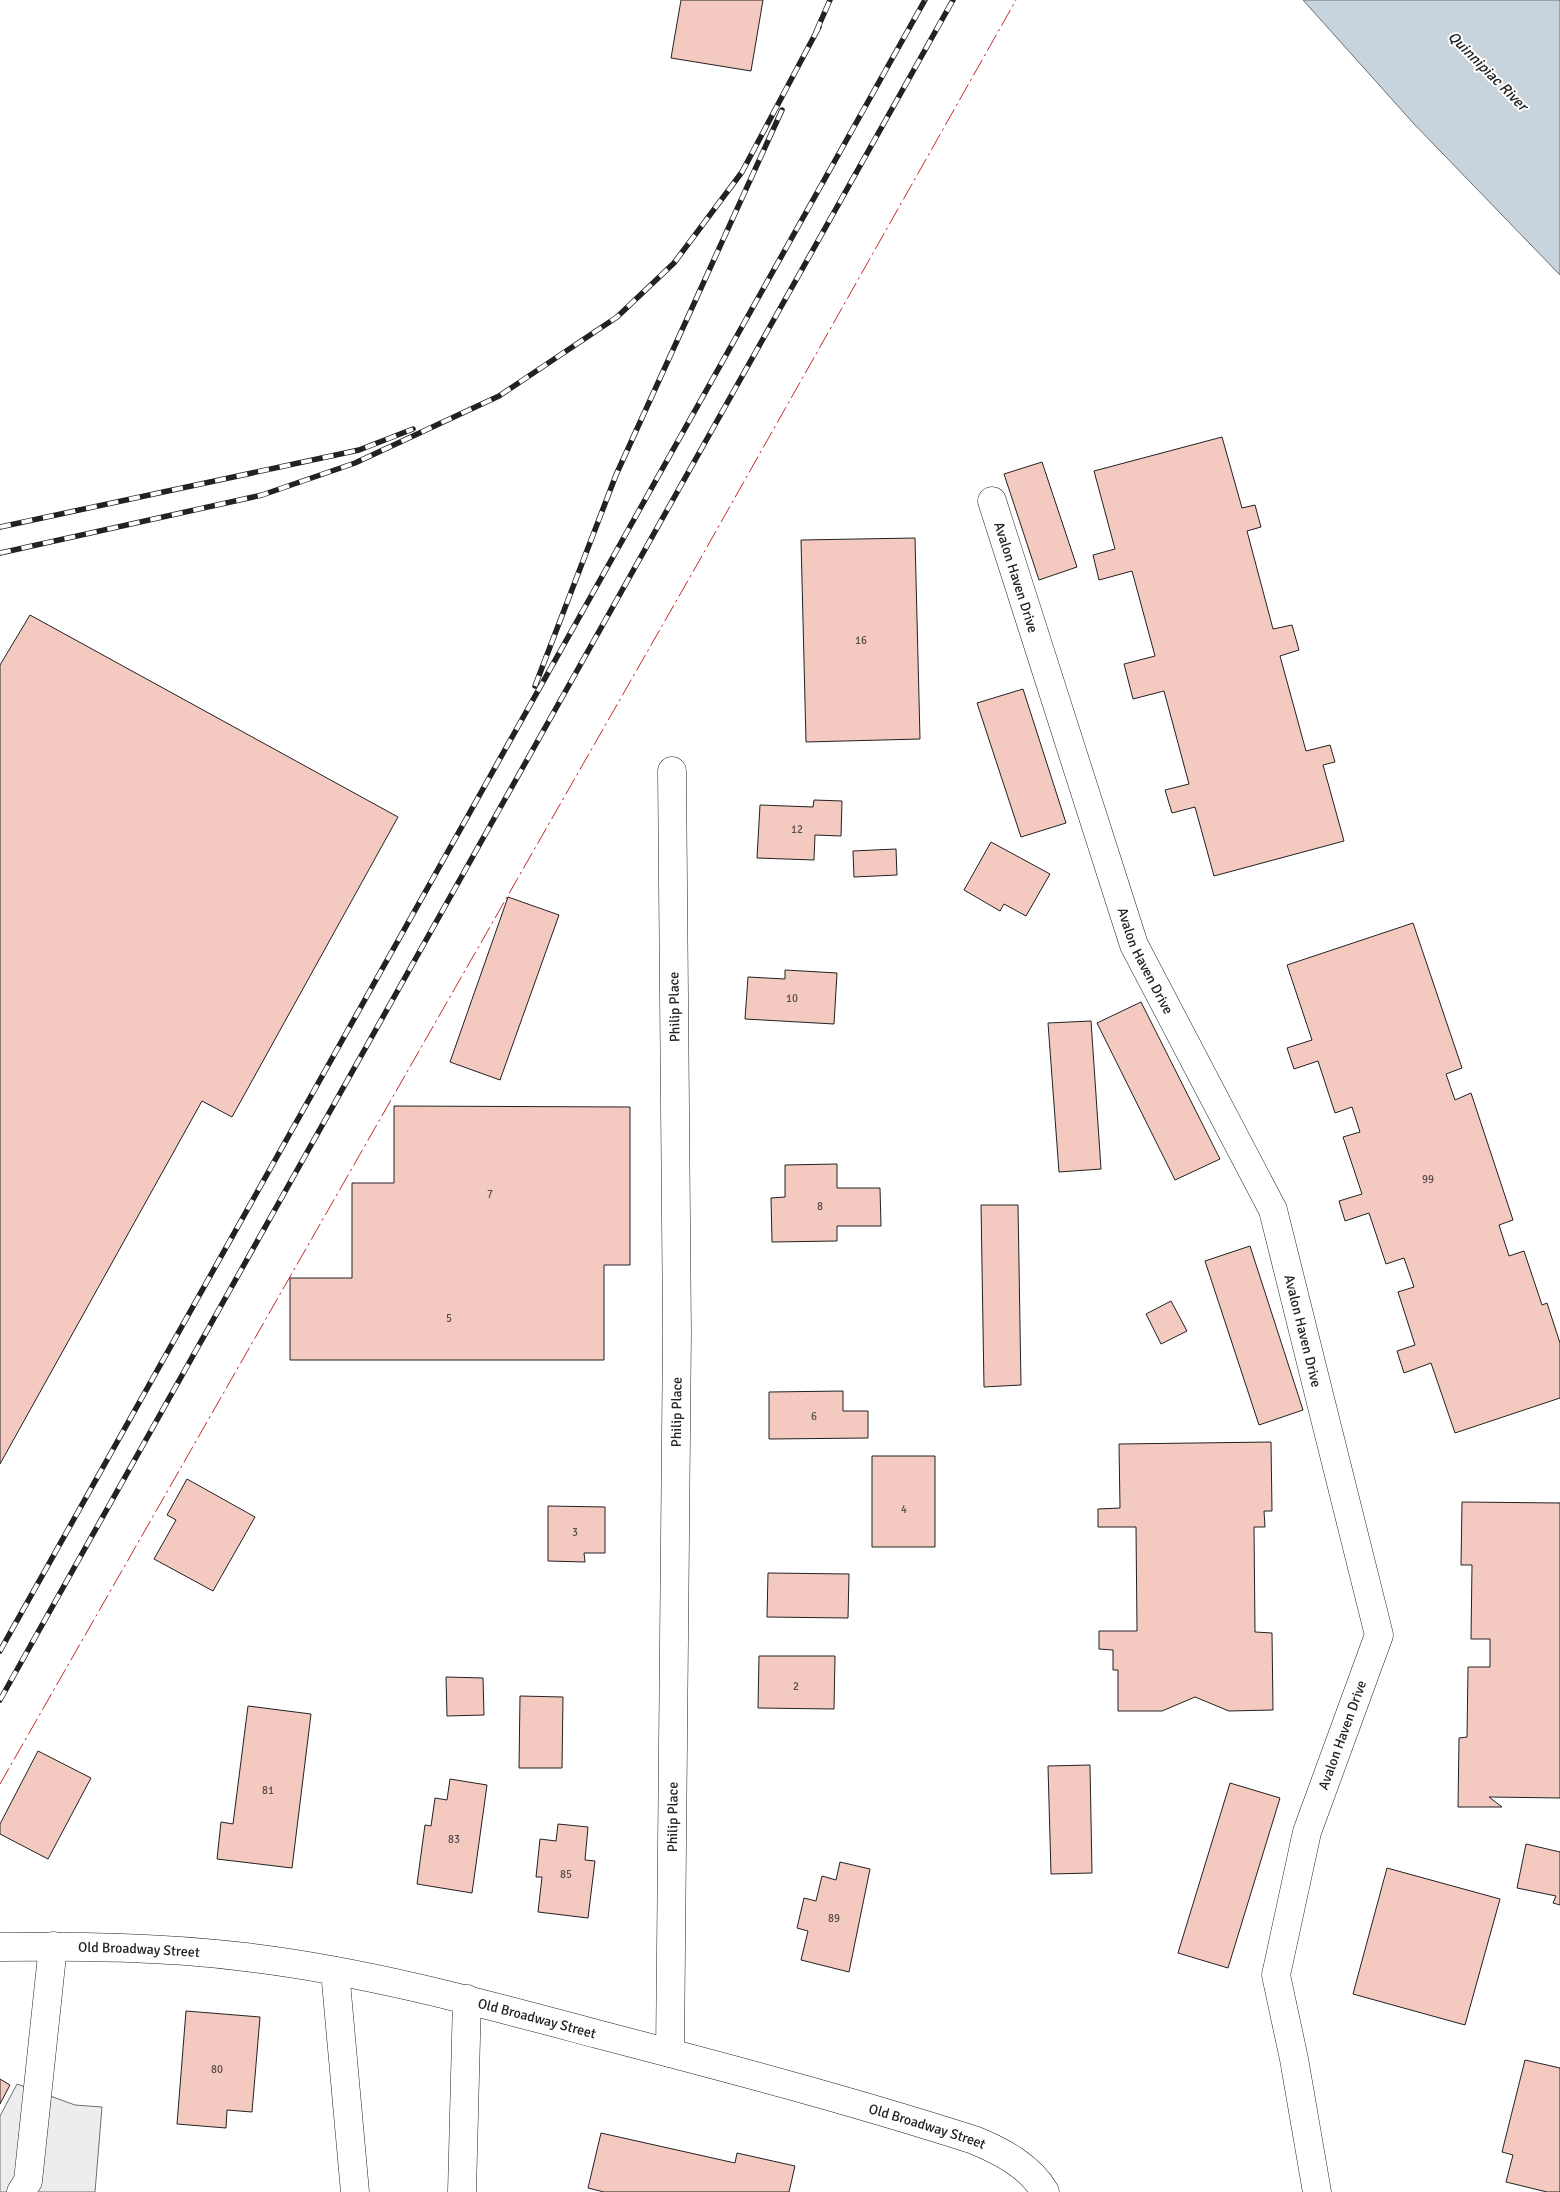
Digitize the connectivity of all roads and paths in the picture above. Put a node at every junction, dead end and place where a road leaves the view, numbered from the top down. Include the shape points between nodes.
1 (992, 501) dead end
2 (672, 771) dead end
3 (53, 1946) junction
4 (0, 1947) edge
5 (335, 1971) junction
6 (467, 1999) junction
7 (670, 2053) junction
8 (21, 2192) edge
9 (355, 2192) edge
10 (462, 2192) edge
11 (1045, 2192) edge
12 (1317, 2192) edge

1 - 12 street, Avalon Haven Drive via 1134,945 1273,1210 1379,1635 1307,1832 1276,1976
2 - 7 street, Philip Place via 677,1332
3 - 4 street, Old Broadway Street
3 - 5 street, Old Broadway Street via 192,1952
3 - 8 street via 28,2181
5 - 6 street, Old Broadway Street
5 - 9 street
6 - 7 street, Old Broadway Street
6 - 10 street
7 - 11 street, Old Broadway Street via 840,2099 974,2140 1023,2166

